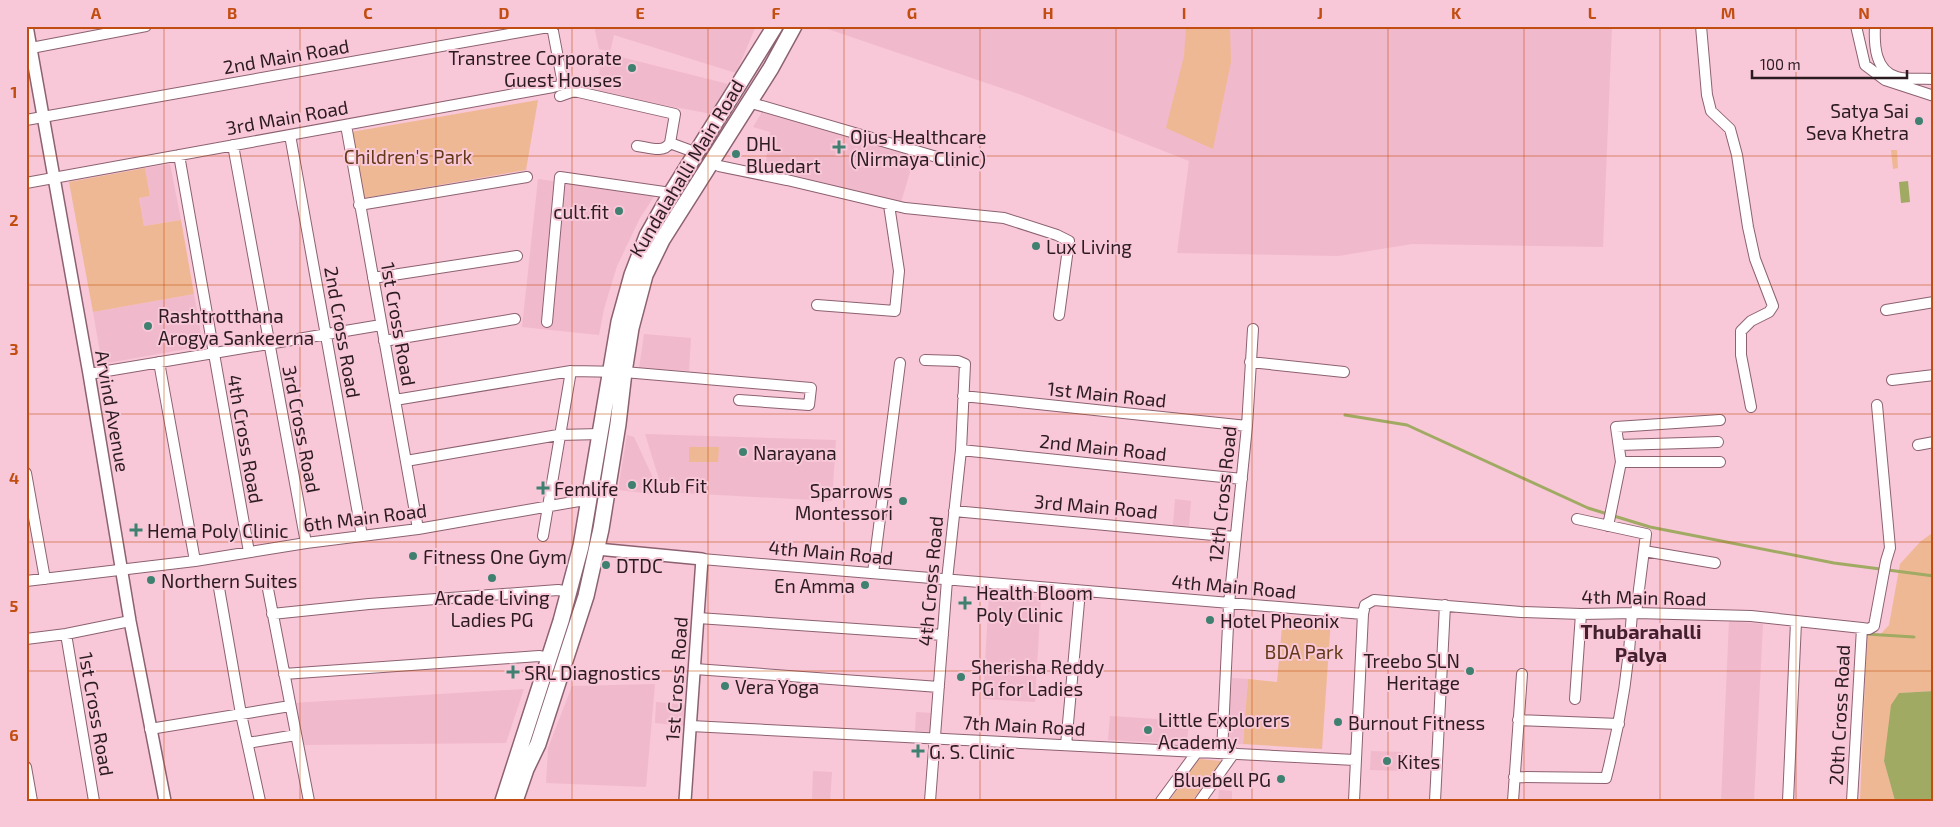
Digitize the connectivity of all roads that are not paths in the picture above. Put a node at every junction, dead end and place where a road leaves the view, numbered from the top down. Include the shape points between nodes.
1 (27, 26) edge
2 (146, 26) edge
3 (553, 26) edge
4 (775, 26) edge
5 (794, 26) edge
6 (1701, 26) edge
7 (1856, 26) edge
8 (1875, 26) edge
9 (28, 48) edge
10 (1934, 79) edge
11 (560, 96) dead end
12 (1934, 96) edge
13 (748, 102) junction
14 (44, 117) junction
15 (26, 120) edge
16 (346, 125) junction
17 (290, 135) junction
18 (670, 143) junction
19 (233, 145) junction
20 (637, 146) dead end
21 (697, 153) junction
22 (179, 155) junction
23 (711, 162) junction
24 (954, 162) dead end
25 (54, 177) junction
26 (527, 177) dead end
27 (26, 183) edge
28 (670, 195) junction
29 (360, 204) junction
30 (889, 205) junction
31 (517, 256) dead end
32 (373, 278) junction
33 (1934, 302) edge
34 (817, 305) dead end
35 (1886, 310) dead end
36 (1059, 315) dead end
37 (515, 319) dead end
38 (547, 322) dead end
39 (381, 325) junction
40 (1253, 329) dead end
41 (326, 335) junction
42 (384, 341) junction
43 (269, 344) junction
44 (214, 353) junction
45 (925, 360) dead end
46 (159, 362) junction
47 (900, 363) dead end
48 (1254, 363) junction
49 (571, 371) junction
50 (617, 372) junction
51 (1344, 372) dead end
52 (89, 374) junction
53 (1934, 374) edge
54 (1892, 380) dead end
55 (963, 396) junction
56 (395, 400) junction
57 (739, 400) dead end
58 (1877, 405) dead end
59 (1751, 408) dead end
60 (1720, 420) dead end
61 (1247, 426) junction
62 (600, 434) junction
63 (558, 435) junction
64 (1718, 442) dead end
65 (1934, 442) edge
66 (1619, 445) junction
67 (1918, 445) dead end
68 (961, 450) junction
69 (406, 461) junction
70 (1621, 462) junction
71 (1720, 462) dead end
72 (26, 473) edge
73 (1242, 479) junction
74 (589, 502) junction
75 (547, 507) junction
76 (954, 510) junction
77 (1610, 518) junction
78 (1578, 519) dead end
79 (418, 529) junction
80 (362, 536) junction
81 (543, 536) dead end
82 (1236, 537) junction
83 (306, 543) junction
84 (596, 549) junction
85 (1644, 551) junction
86 (249, 552) junction
87 (702, 559) junction
88 (196, 561) junction
89 (1715, 563) dead end
90 (121, 570) junction
91 (873, 573) junction
92 (45, 579) junction
93 (947, 580) junction
94 (26, 581) edge
95 (219, 588) dead end
96 (268, 589) dead end
97 (1080, 591) junction
98 (569, 592) junction
99 (1229, 604) junction
100 (1445, 605) junction
101 (1634, 613) junction
102 (272, 614) junction
103 (1363, 614) junction
104 (1581, 614) junction
105 (698, 618) junction
106 (130, 621) junction
107 (1796, 622) junction
108 (1862, 628) junction
109 (66, 634) junction
110 (943, 635) junction
111 (26, 639) edge
112 (549, 658) junction
113 (695, 669) junction
114 (284, 674) junction
115 (1522, 674) dead end
116 (939, 687) junction
117 (1575, 699) dead end
118 (290, 706) junction
119 (241, 714) junction
120 (1518, 720) junction
121 (1619, 724) junction
122 (690, 726) junction
123 (150, 729) junction
124 (296, 735) junction
125 (935, 738) junction
126 (248, 743) junction
127 (1066, 745) junction
128 (1197, 752) junction
129 (1222, 753) junction
130 (1234, 754) junction
131 (1355, 760) junction
132 (26, 766) edge
133 (1514, 777) junction
134 (32, 801) edge
135 (94, 801) edge
136 (165, 801) edge
137 (260, 801) edge
138 (309, 801) edge
139 (504, 801) edge
140 (516, 801) edge
141 (685, 801) edge
142 (930, 801) edge
143 (1161, 801) edge
144 (1200, 801) edge
145 (1354, 801) edge
146 (1435, 801) edge
147 (1513, 801) edge
148 (1788, 801) edge
149 (1852, 801) edge

1 - 9 street, Arvind Avenue
2 - 9 street
3 - 14 street, 2nd Main Road
3 - 16 street, 3rd Main Road via 562,79 561,84 553,88
4 - 21 main road, Kundalahalli Main Road
5 - 13 main road, Kundalahalli Main Road
6 - 59 street via 1711,111 1730,129 1755,259 1773,306 1741,331 1741,355
7 - 12 street via 1865,65 1885,80
8 - 10 street via 1874,43 1878,59 1886,71 1897,77
9 - 14 street, Arvind Avenue
11 - 18 street via 574,91 675,114
13 - 23 main road, Kundalahalli Main Road
13 - 24 street
14 - 15 street, 2nd Main Road
14 - 25 street, Arvind Avenue
16 - 17 street, 3rd Main Road
16 - 29 street, 1st Cross Road
17 - 19 street, 3rd Main Road
17 - 41 street, 2nd Cross Road
18 - 20 street via 662,150
18 - 21 street
19 - 22 street, 3rd Main Road
19 - 43 street, 3rd Cross Road
21 - 28 main road, Kundalahalli Main Road
22 - 25 street, 3rd Main Road
22 - 44 street, 4th Cross Road
23 - 30 street
23 - 50 main road, Kundalahalli Main Road via 662,240 645,275
25 - 27 street, 3rd Main Road
25 - 52 street, Arvind Avenue
26 - 29 street
28 - 38 street via 560,176
28 - 50 main road, Kundalahalli Main Road via 647,236 632,276 619,322
29 - 32 street, 1st Cross Road
30 - 34 street via 899,271 895,311
30 - 36 street via 1004,218 1069,242
31 - 32 street
32 - 39 street, 1st Cross Road
33 - 35 street
37 - 42 street
39 - 41 street
39 - 42 street, 1st Cross Road
40 - 48 street, 12th Cross Road
41 - 43 street
41 - 80 street, 2nd Cross Road
42 - 56 street, 1st Cross Road
43 - 44 street
43 - 83 street, 3rd Cross Road
44 - 46 street
44 - 86 street, 4th Cross Road
45 - 55 street, 4th Cross Road via 965,364
46 - 52 street
46 - 88 street
47 - 91 street
48 - 51 street
48 - 61 street, 12th Cross Road
49 - 50 street
49 - 56 street
49 - 63 street
50 - 57 street via 811,388 809,404
50 - 62 main road, Kundalahalli Main Road
50 - 84 main road, Kundalahalli Main Road via 618,424
52 - 90 street, Arvind Avenue
53 - 54 street
55 - 61 street, 1st Main Road
55 - 68 street, 4th Cross Road
56 - 69 street, 1st Cross Road
58 - 108 street, 20th Cross Road via 1890,548 1874,626
60 - 66 street via 1616,427
61 - 73 street, 12th Cross Road
62 - 63 street
62 - 74 main road, Kundalahalli Main Road
63 - 69 street
63 - 75 street
64 - 66 street
65 - 67 street
66 - 70 street
68 - 73 street, 2nd Main Road
68 - 76 street, 4th Cross Road
69 - 79 street, 1st Cross Road
70 - 71 street
70 - 77 street
72 - 92 street
73 - 82 street, 12th Cross Road
74 - 75 street, 6th Main Road
74 - 98 main road, Kundalahalli Main Road
75 - 79 street, 6th Main Road
75 - 81 street
76 - 82 street, 3rd Main Road
76 - 93 street, 4th Cross Road
77 - 78 street
77 - 85 street via 1646,534
79 - 80 street, 6th Main Road
80 - 83 street, 6th Main Road
82 - 99 street, 12th Cross Road
83 - 86 street, 6th Main Road
84 - 87 street, 4th Main Road
84 - 140 main road, Kundalahalli Main Road via 586,596
85 - 89 street
85 - 101 street
86 - 88 street, 6th Main Road
87 - 91 street, 4th Main Road
87 - 105 street, 1st Cross Road
88 - 90 street, 6th Main Road
90 - 92 street, 6th Main Road
90 - 106 street, Arvind Avenue
91 - 93 street, 4th Main Road
92 - 94 street, 6th Main Road
93 - 97 street, 4th Main Road
93 - 110 street, 4th Cross Road
95 - 119 street
96 - 102 street
97 - 99 street, 4th Main Road
97 - 127 street
98 - 102 street via 558,590 448,598
98 - 112 main road, Kundalahalli Main Road
99 - 103 street, 4th Main Road
99 - 129 street, 12th Cross Road
100 - 103 street, 4th Main Road via 1374,600 1365,605
100 - 104 street, 4th Main Road
100 - 146 street
101 - 104 street, 4th Main Road
101 - 107 street, 4th Main Road via 1751,616
101 - 121 street
102 - 114 street
103 - 131 street
104 - 117 street
105 - 110 street
105 - 113 street, 1st Cross Road
106 - 109 street
106 - 123 street, Arvind Avenue
107 - 108 street, 4th Main Road
107 - 148 street
108 - 149 street, 20th Cross Road
109 - 111 street
109 - 135 street, 1st Cross Road
110 - 116 street, 4th Cross Road
112 - 114 street via 539,656
112 - 139 main road, Kundalahalli Main Road
113 - 116 street
113 - 122 street, 1st Cross Road
114 - 118 street
115 - 120 street
116 - 125 street, 4th Cross Road
118 - 119 street
118 - 124 street
119 - 123 street
119 - 126 street
120 - 121 street
120 - 133 street
121 - 133 street via 1606,778
122 - 125 street, 7th Main Road
122 - 141 street, 1st Cross Road
123 - 136 street, Arvind Avenue
124 - 126 street
124 - 138 street
125 - 127 street, 7th Main Road
125 - 142 street, 4th Cross Road
126 - 137 street
127 - 128 street, 7th Main Road
128 - 129 street, 7th Main Road
128 - 143 street
129 - 130 street, 7th Main Road
130 - 131 street, 7th Main Road
130 - 144 street
131 - 145 street
132 - 134 street
133 - 147 street

